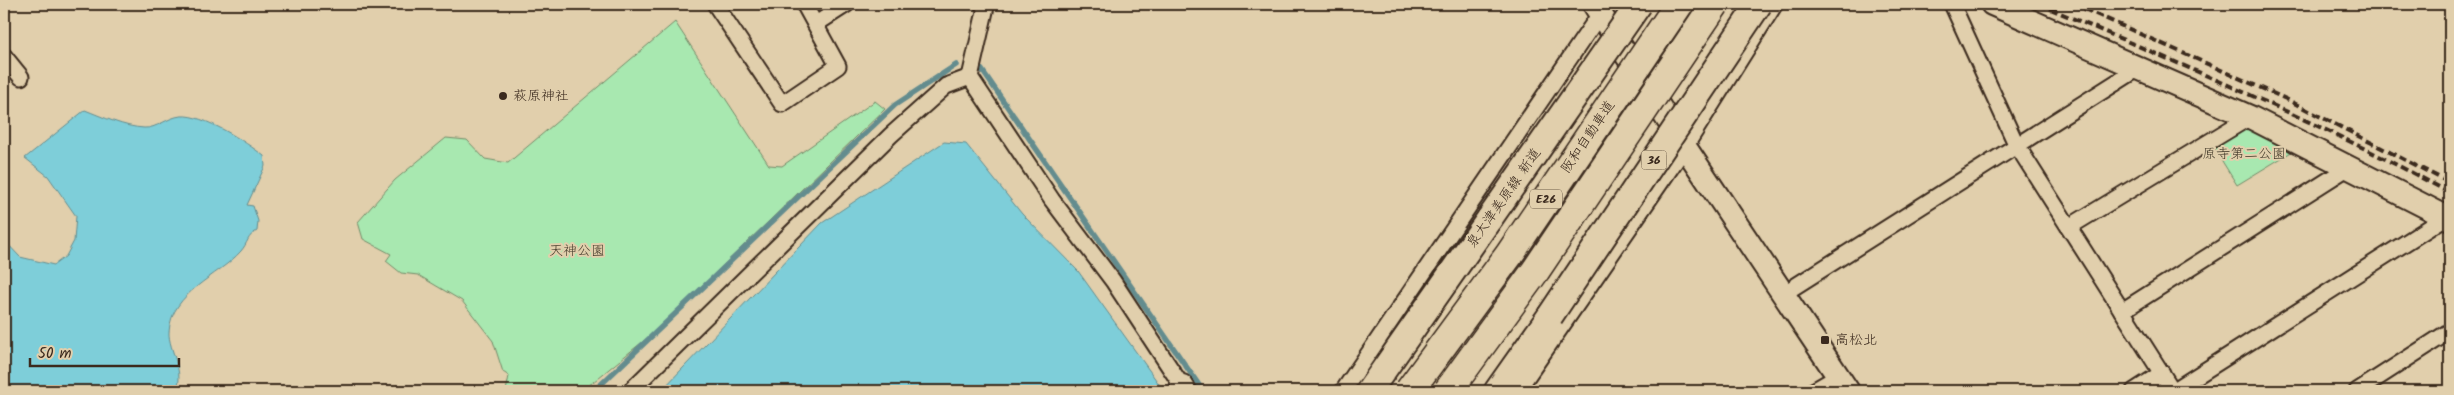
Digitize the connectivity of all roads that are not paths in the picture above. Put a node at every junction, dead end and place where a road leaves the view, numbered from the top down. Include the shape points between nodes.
1 (715, 4) edge
2 (804, 4) edge
3 (847, 4) edge
4 (982, 4) edge
5 (1640, 4) edge
6 (1679, 4) edge
7 (1715, 4) edge
8 (1759, 4) edge
9 (1775, 4) edge
10 (1952, 4) edge
11 (1992, 4) edge
12 (1600, 7) edge
13 (816, 24) junction
14 (4, 56) edge
15 (2139, 68) junction
16 (21, 77) dead end
17 (970, 77) junction
18 (2250, 117) junction
19 (2016, 144) junction
20 (1685, 147) junction
21 (2349, 167) junction
22 (2448, 218) edge
23 (2069, 227) junction
24 (1783, 294) junction
25 (2122, 311) junction
26 (2450, 331) edge
27 (2162, 373) junction
28 (1844, 384) edge
29 (1184, 389) edge
30 (630, 391) edge
31 (1343, 391) edge
32 (1369, 391) edge
33 (1409, 391) edge
34 (1448, 391) edge
35 (1497, 391) edge
36 (1517, 391) edge
37 (1812, 391) edge
38 (2134, 391) edge
39 (2173, 391) edge
40 (2356, 391) edge

1 - 13 street via 782,104 838,66
2 - 13 street
3 - 13 street
4 - 17 street via 986,7
5 - 32 main road, 泉大津美原線 新道, bridge
6 - 33 highway, 阪和自動車道 / E26, bridge via 1509,255
7 - 34 highway, E26, bridge via 1536,270
8 - 35 main road, 36, bridge
9 - 20 street
10 - 19 street
11 - 15 street
12 - 20 street
12 - 31 street
14 - 16 street
15 - 18 street
15 - 19 street
17 - 29 street via 1052,200 1113,281
17 - 30 street via 946,86 932,98
18 - 21 street
18 - 23 street
19 - 23 street
19 - 24 street
20 - 24 street
20 - 36 street
21 - 22 street
21 - 25 street
22 - 39 street
23 - 25 street
24 - 28 street
25 - 27 street
26 - 40 street
27 - 38 street
27 - 39 street
28 - 37 street

